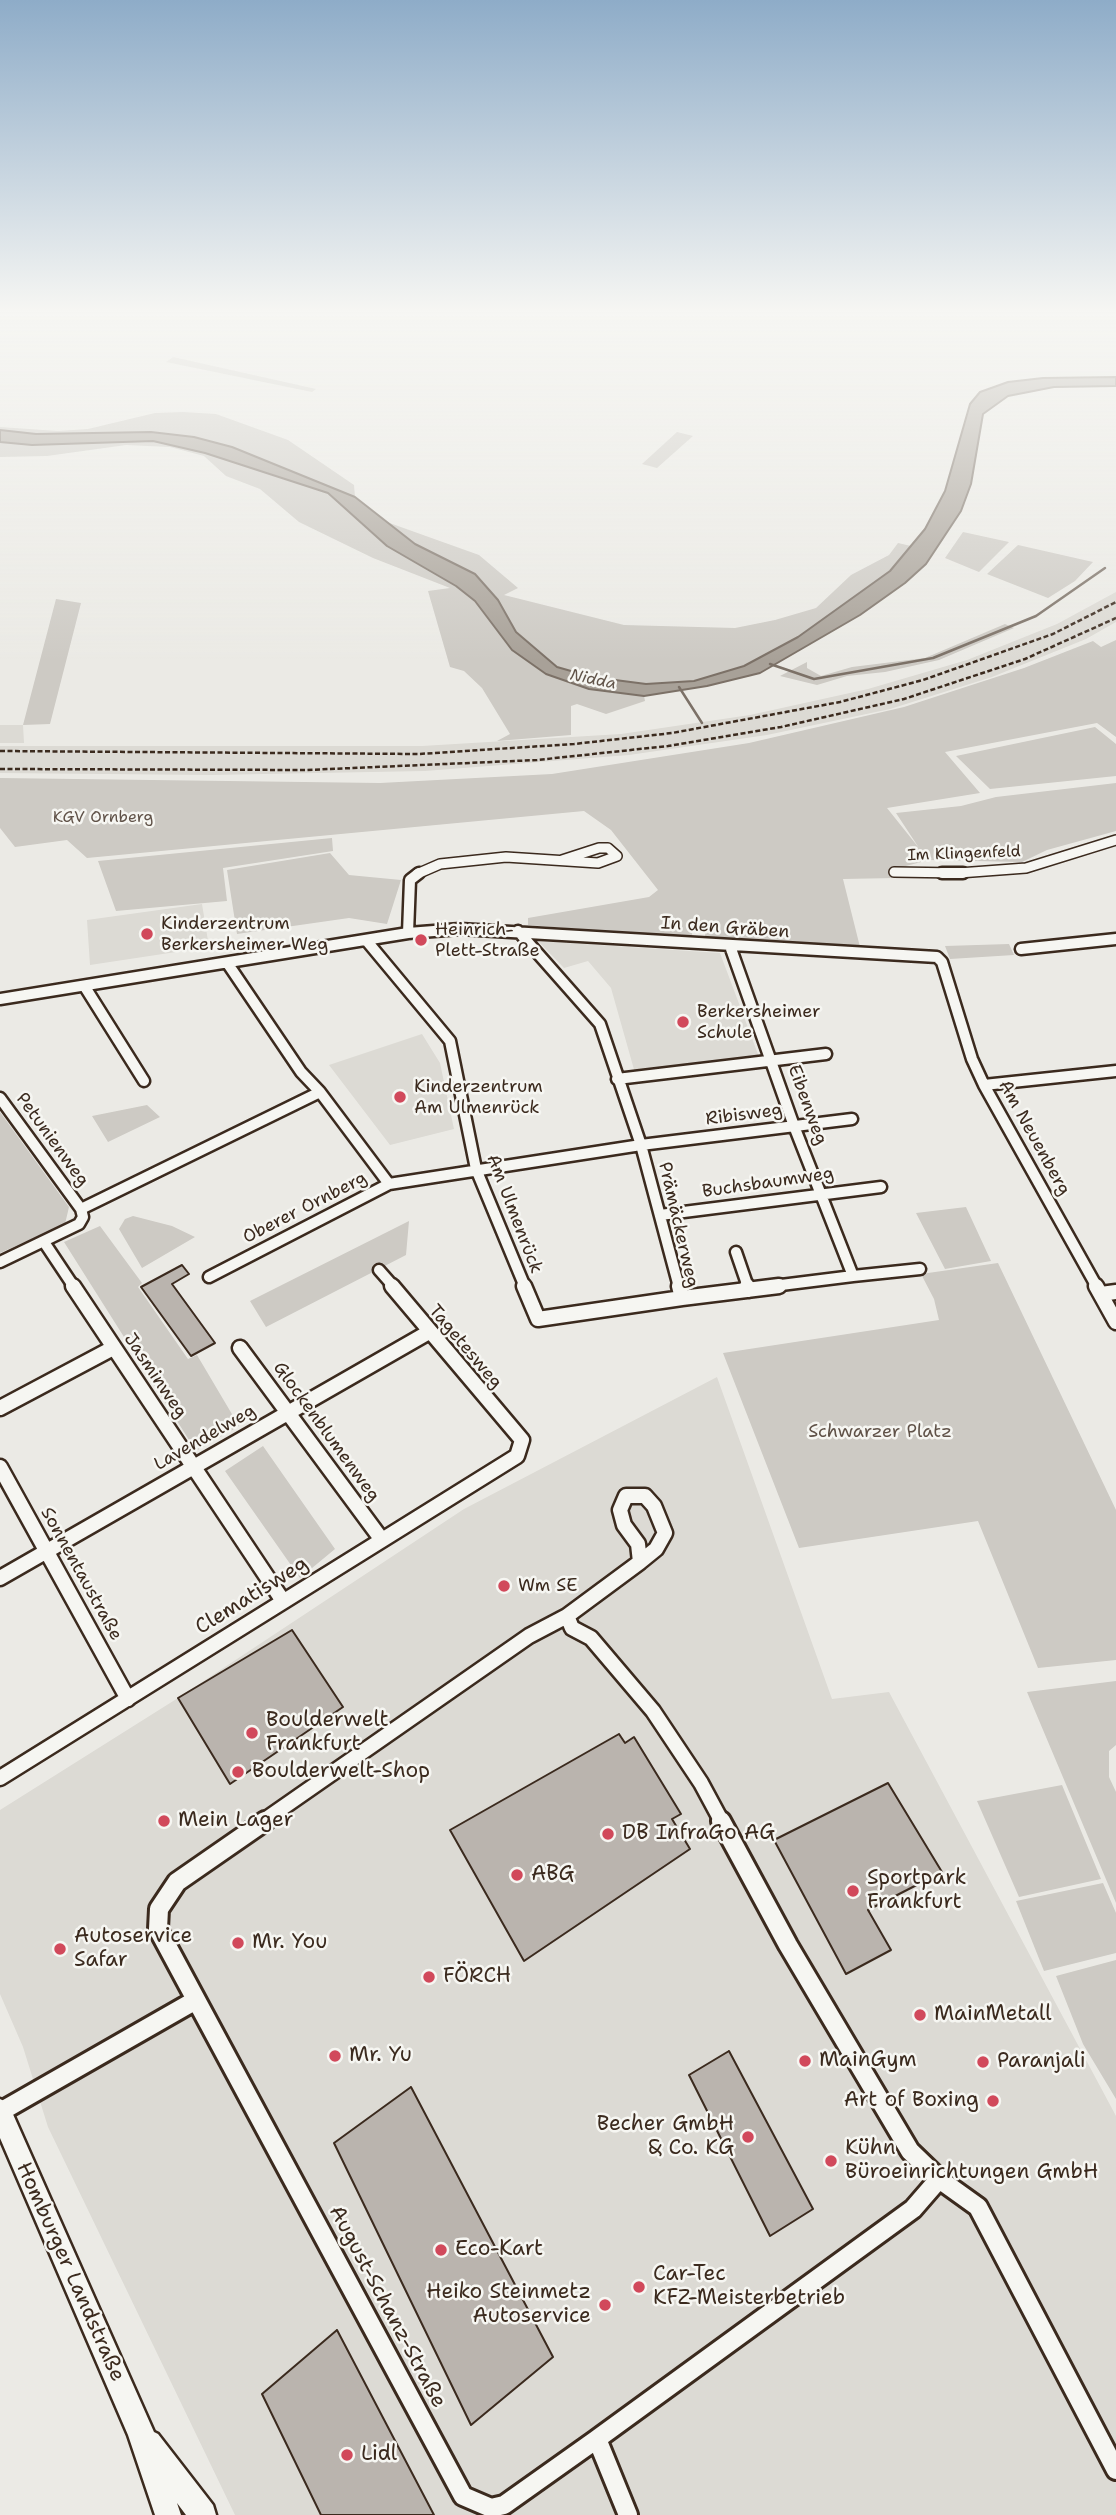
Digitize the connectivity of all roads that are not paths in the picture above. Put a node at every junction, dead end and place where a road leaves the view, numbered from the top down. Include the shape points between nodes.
1 (1116, 841) edge
2 (562, 860) dead end
3 (894, 872) dead end
4 (518, 931) junction
5 (408, 933) junction
6 (1116, 939) edge
7 (366, 940) junction
8 (730, 946) junction
9 (1021, 949) dead end
10 (942, 962) joint
11 (228, 964) junction
12 (85, 987) junction
13 (0, 999) edge
14 (826, 1054) dead end
15 (772, 1061) junction
16 (1116, 1071) edge
17 (617, 1079) junction
18 (144, 1081) dead end
19 (984, 1085) junction
20 (320, 1092) junction
21 (0, 1098) edge
22 (852, 1119) dead end
23 (794, 1126) junction
24 (640, 1145) junction
25 (476, 1169) junction
26 (389, 1184) junction
27 (881, 1186) dead end
28 (822, 1193) junction
29 (81, 1209) junction
30 (660, 1215) junction
31 (44, 1242) junction
32 (736, 1252) dead end
33 (0, 1262) edge
34 (920, 1269) dead end
35 (379, 1270) dead end
36 (853, 1276) junction
37 (209, 1277) dead end
38 (749, 1290) junction
39 (1116, 1292) edge
40 (1101, 1294) junction
41 (681, 1298) junction
42 (538, 1319) joint
43 (1116, 1322) edge
44 (429, 1332) junction
45 (113, 1348) junction
46 (240, 1348) dead end
47 (0, 1408) edge
48 (287, 1413) junction
49 (522, 1448) joint
50 (192, 1466) junction
51 (0, 1468) edge
52 (382, 1540) junction
53 (47, 1551) junction
54 (639, 1562) dead end
55 (0, 1578) edge
56 (283, 1601) junction
57 (568, 1616) junction
58 (128, 1699) junction
59 (0, 1778) edge
60 (196, 2000) junction
61 (0, 2112) edge
62 (939, 2179) junction
63 (141, 2433) junction
64 (597, 2439) junction
65 (1116, 2470) edge
66 (168, 2515) edge
67 (203, 2515) edge
68 (628, 2515) edge

1 - 3 street, Im Klingenfeld via 1026,868
2 - 5 street via 506,857 423,869 410,880
4 - 5 street, In den Gräben
4 - 8 street, In den Gräben
4 - 17 street, Prämäckerweg via 600,1024
5 - 7 street, In den Gräben
6 - 9 street
7 - 11 street, In den Gräben
7 - 25 street, Am Ulmenrück via 450,1041
8 - 10 street, In den Gräben via 925,954
8 - 15 street, Eibenweg
10 - 19 street, Am Neuenberg
11 - 12 street, In den Gräben
11 - 20 street, Oberer Ornberg via 301,1072
12 - 13 street, In den Gräben
12 - 18 street
14 - 15 street
15 - 17 street
15 - 23 street, Eibenweg
16 - 19 street
17 - 24 street, Prämäckerweg
19 - 40 street, Am Neuenberg
20 - 26 street, Oberer Ornberg
20 - 29 street
21 - 29 street, Petunienweg
22 - 23 street, Ribisweg
23 - 24 street, Ribisweg
23 - 28 street, Eibenweg
24 - 25 street, Prämäckerweg
24 - 30 street, Prämäckerweg
25 - 26 street, Prämäckerweg
25 - 42 street, Am Ulmenrück
26 - 37 street, Oberer Ornberg
27 - 28 street, Buchsbaumweg
28 - 30 street, Buchsbaumweg
28 - 36 street, Eibenweg
29 - 31 street, Petunienweg via 79,1224
30 - 41 street, Prämäckerweg
31 - 33 street
31 - 45 street, Jasminweg
32 - 38 street
34 - 36 street
35 - 44 street, Tagetesweg
36 - 38 street
38 - 41 street
39 - 40 street
40 - 43 street, Am Neuenberg
41 - 42 street, Prämäckerweg
44 - 48 street, Lavendelweg
44 - 49 street, Tagetesweg via 522,1440
45 - 47 street
45 - 50 street, Jasminweg
46 - 48 street, Glockenblumenweg
48 - 50 street, Lavendelweg
48 - 52 street, Glockenblumenweg
49 - 52 street, Clematisweg via 517,1456
50 - 53 street, Lavendelweg
50 - 56 street, Jasminweg
51 - 53 street, Sonnentaustraße
52 - 56 street, Clematisweg
53 - 55 street, Lavendelweg
53 - 58 street, Sonnentaustraße
54 - 57 street, August-Schanz-Straße
56 - 58 street, Clematisweg
57 - 60 street, August-Schanz-Straße via 529,1636 177,1882 159,1909 158,1929
57 - 62 street via 572,1628 591,1638 653,1711 701,1783 788,1945 910,2151
58 - 59 street, Clematisweg
60 - 61 street
60 - 64 street, August-Schanz-Straße via 463,2496 491,2508 504,2505
61 - 63 street, Homburger Landstraße
62 - 64 street, August-Schanz-Straße via 913,2208
62 - 65 street via 978,2207
63 - 66 street, Homburger Landstraße
63 - 67 street, Homburger Landstraße
64 - 68 street

